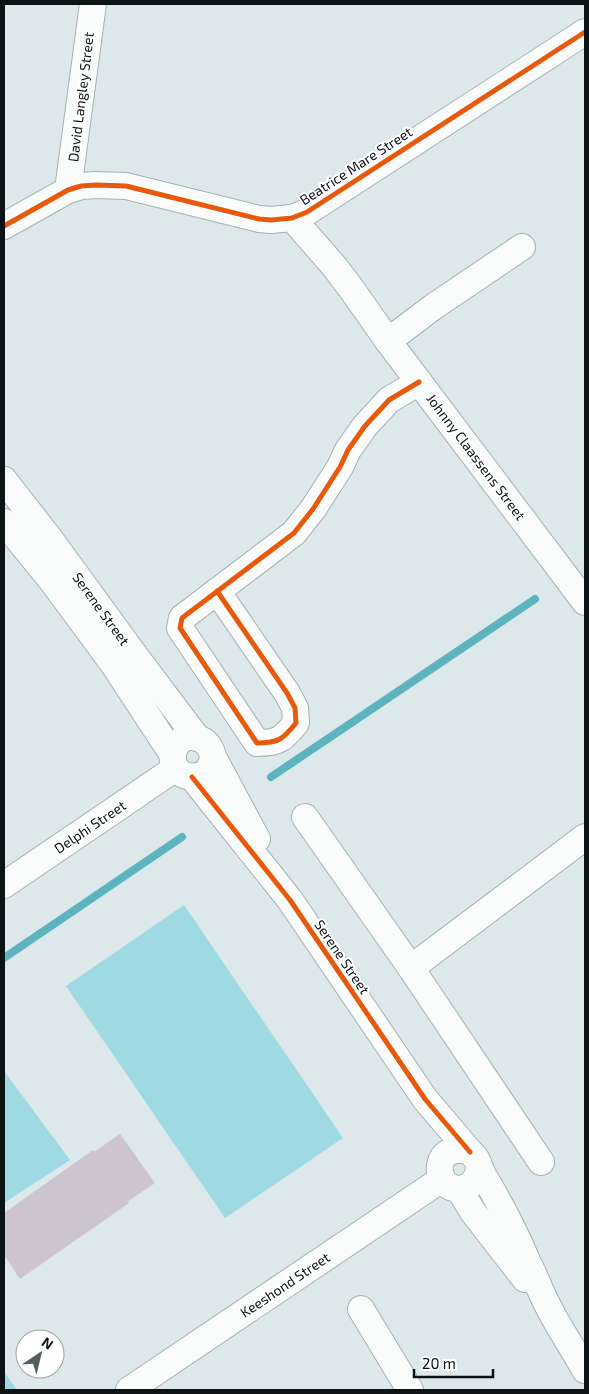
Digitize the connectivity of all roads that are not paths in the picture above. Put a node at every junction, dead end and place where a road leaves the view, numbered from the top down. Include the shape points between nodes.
1 (93, 4) edge
2 (585, 32) edge
3 (68, 190) junction
4 (292, 218) junction
5 (4, 226) edge
6 (522, 248) dead end
7 (388, 341) junction
8 (419, 382) junction
9 (4, 480) edge
10 (4, 522) edge
11 (217, 591) junction
12 (585, 602) edge
13 (205, 747) junction
14 (180, 767) junction
15 (305, 817) dead end
16 (585, 838) edge
17 (4, 885) edge
18 (290, 900) junction
19 (411, 968) junction
20 (425, 1099) junction
21 (475, 1160) junction
22 (541, 1162) dead end
23 (447, 1176) junction
24 (546, 1304) junction
25 (362, 1309) dead end
26 (585, 1370) edge
27 (129, 1390) edge
28 (410, 1390) edge

1 - 3 street, David Langley Street
2 - 4 street, Beatrice Mare Street via 320,204
3 - 4 street, Beatrice Mare Street via 81,186 126,186 259,219
3 - 5 street, Beatrice Mare Street
4 - 7 street, Johnny Claassens Street via 334,266
6 - 7 street
7 - 8 street, Johnny Claassens Street
8 - 11 street via 389,400 365,426 313,509 294,532
8 - 12 street, Johnny Claassens Street
9 - 13 street, Serene Street
10 - 14 street, Serene Street via 114,665
11 - 11 street via 295,708 296,722 285,736 272,743 257,743 180,628 182,618
13 - 14 street via 190,737 178,743 175,748
13 - 14 street via 212,763 209,769 198,776
13 - 18 street, Serene Street
14 - 17 street, Delphi Street
14 - 18 street, Serene Street
15 - 19 street
16 - 19 street
18 - 20 street, Serene Street
19 - 22 street
20 - 21 street, Serene Street
20 - 23 street, Serene Street
21 - 23 street via 464,1150 457,1149 446,1155
21 - 23 street via 476,1181 471,1186 466,1188
21 - 24 street, Serene Street via 506,1214
23 - 24 street, Serene Street
23 - 27 street, Keeshond Street
24 - 26 street, Serene Street
25 - 28 street

